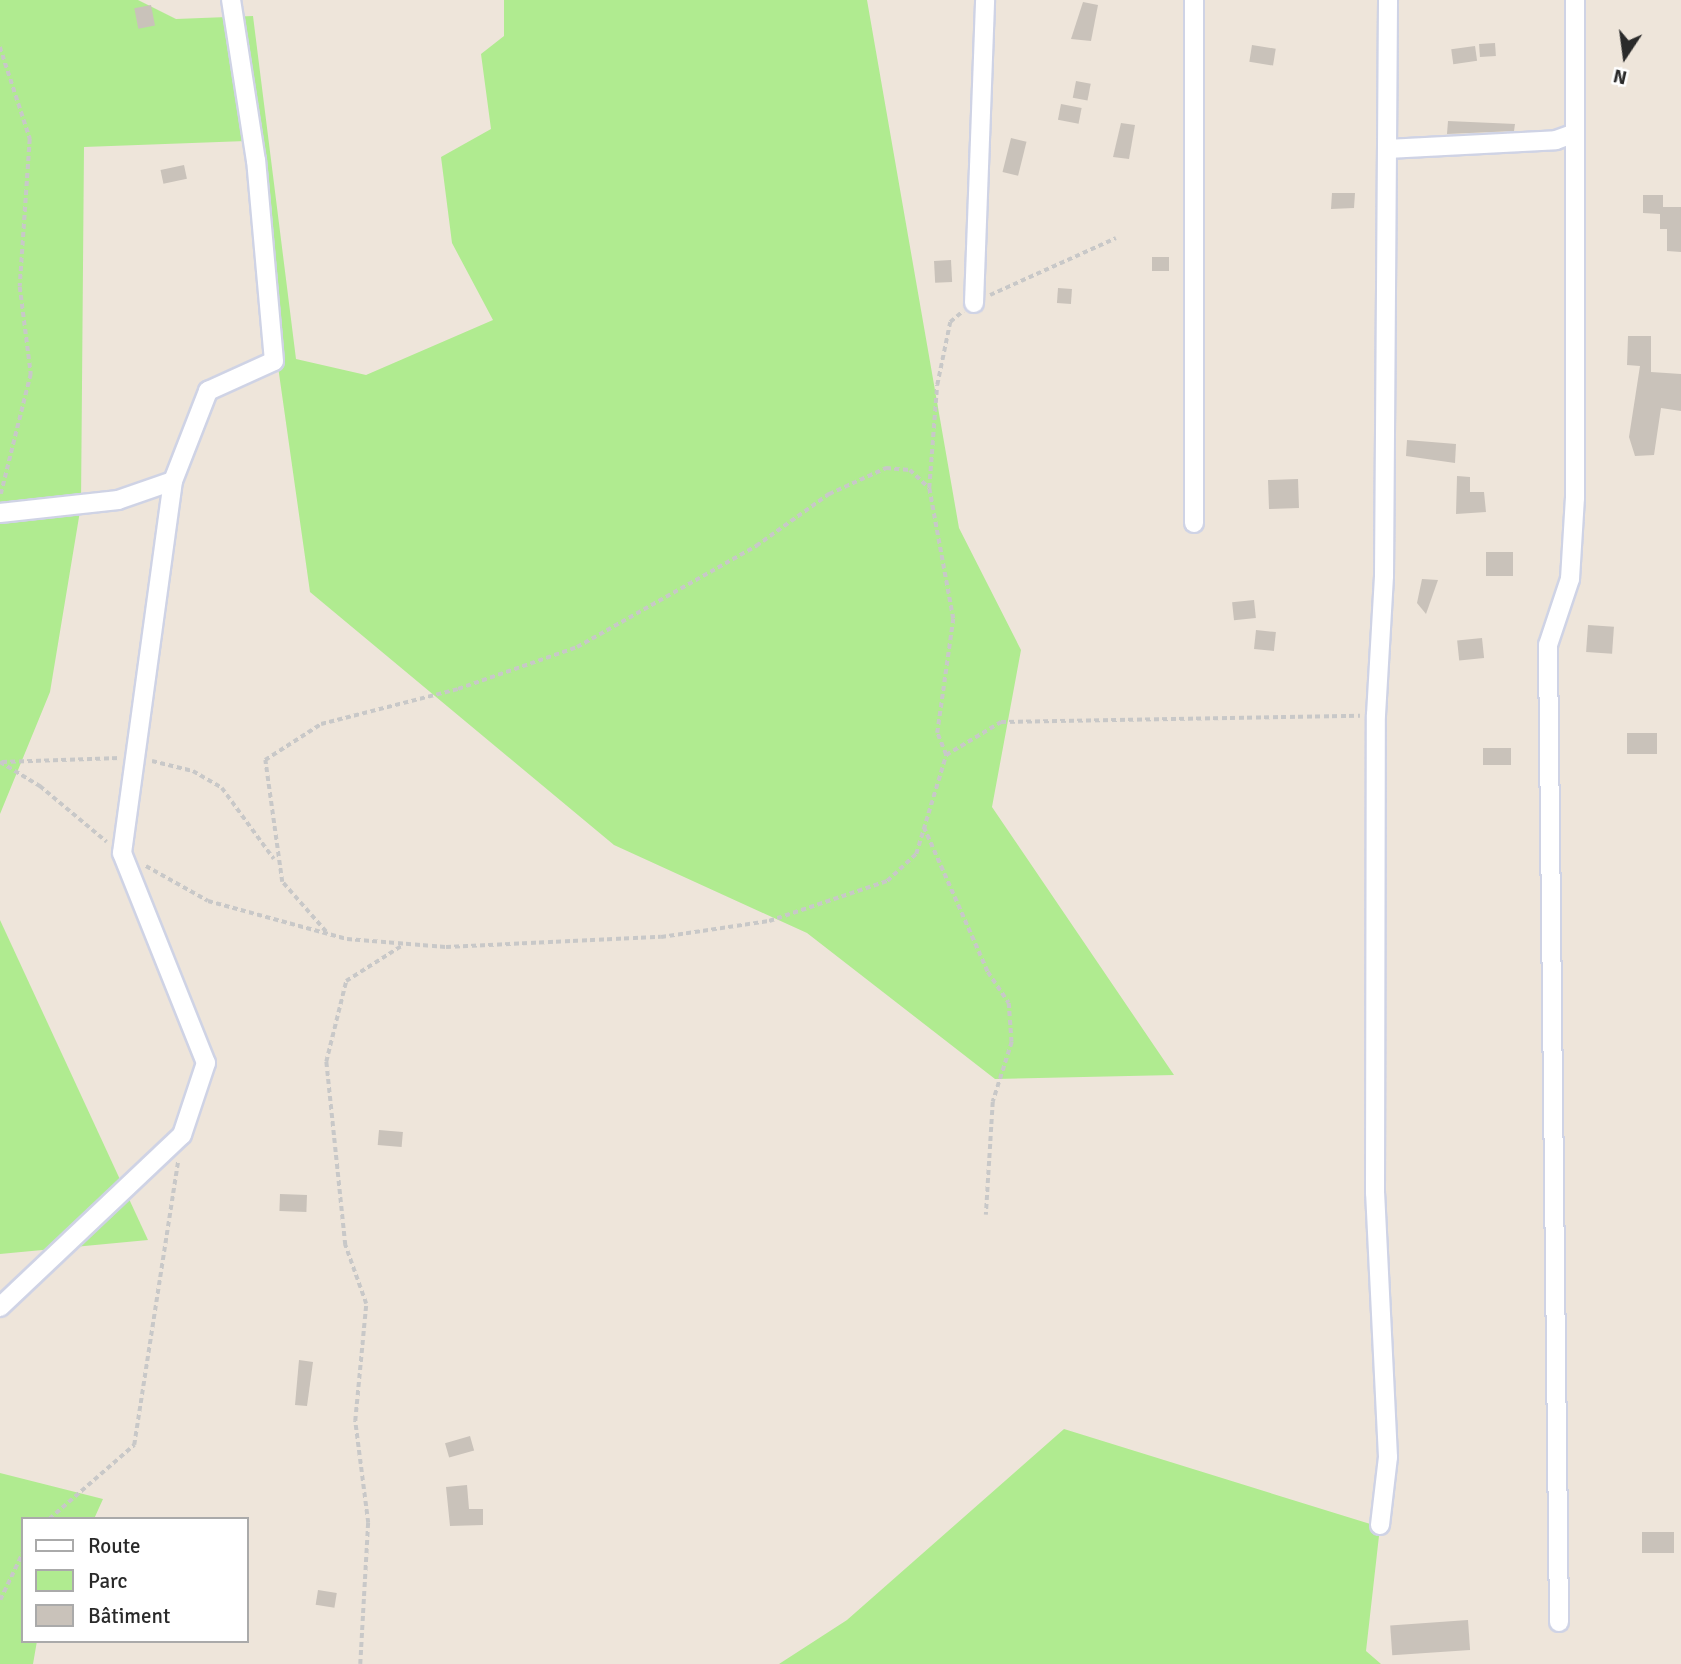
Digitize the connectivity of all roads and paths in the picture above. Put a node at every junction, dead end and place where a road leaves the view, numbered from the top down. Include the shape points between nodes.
1 (231, 0) edge
2 (985, 0) edge
3 (1194, 0) edge
4 (1388, 0) edge
5 (1575, 0) edge
6 (0, 47) edge
7 (1575, 133) junction
8 (1387, 149) junction
9 (1116, 238) dead end
10 (974, 303) junction
11 (173, 481) junction
12 (929, 488) junction
13 (0, 500) edge
14 (0, 513) edge
15 (1195, 523) dead end
16 (1376, 715) junction
17 (946, 755) junction
18 (135, 758) junction
19 (0, 762) edge
20 (924, 827) junction
21 (122, 853) junction
22 (277, 863) junction
23 (328, 934) junction
24 (405, 944) junction
25 (182, 1135) junction
26 (986, 1215) dead end
27 (0, 1307) edge
28 (51, 1517) edge
29 (1380, 1525) dead end
30 (21, 1556) edge
31 (0, 1600) edge
32 (1559, 1622) dead end
33 (360, 1664) edge

1 - 11 street via 256,162 274,361 208,391
2 - 10 street
3 - 15 street
4 - 8 street
5 - 7 street
6 - 13 path via 30,139 20,287 30,374
7 - 8 street via 1556,140
7 - 32 street via 1575,498 1570,579 1548,645
8 - 16 street via 1384,576
9 - 10 path
10 - 12 path via 950,321
11 - 14 street via 118,500
11 - 18 street
12 - 17 path via 953,619 937,733
12 - 22 path via 911,470 886,468 830,494 755,546 577,647 458,689 321,724 265,760
16 - 17 path via 1001,722
16 - 29 street via 1375,1193 1388,1457
17 - 20 path
18 - 19 path
18 - 21 street
18 - 22 path via 193,771 222,788
19 - 21 path via 40,786
20 - 24 path via 916,854 887,881 769,921 661,937
20 - 26 path via 988,972 1009,1003 1012,1042 993,1102
21 - 23 path via 208,901
21 - 25 street via 206,1063
22 - 23 path via 282,882
23 - 24 path
24 - 33 path via 346,981 326,1062 345,1245 366,1304 355,1421 368,1523
25 - 27 street
25 - 28 path via 134,1445
30 - 31 path

